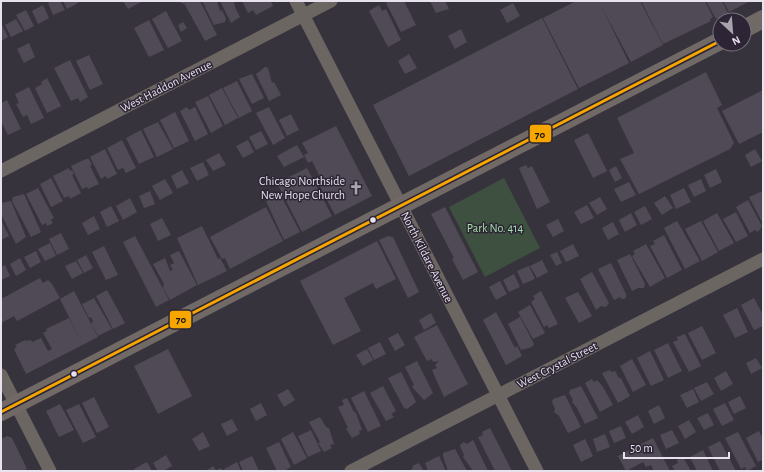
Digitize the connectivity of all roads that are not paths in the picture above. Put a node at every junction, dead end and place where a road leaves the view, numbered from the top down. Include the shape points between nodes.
1 (296, 1) edge
2 (331, 1) edge
3 (303, 15) junction
4 (763, 19) edge
5 (752, 25) edge
6 (712, 45) edge
7 (1, 171) edge
8 (401, 206) junction
9 (763, 259) edge
10 (1, 375) edge
11 (498, 395) junction
12 (9, 408) edge
13 (50, 471) edge
14 (351, 471) edge
15 (537, 471) edge

1 - 3 street, North Kildare Avenue
2 - 3 street, West Haddon Avenue
3 - 7 street, West Haddon Avenue
3 - 8 street, North Kildare Avenue
4 - 5 main road
6 - 8 main road
8 - 11 street, North Kildare Avenue
8 - 12 main road
9 - 11 street, West Crystal Street
10 - 12 street
11 - 14 street, West Crystal Street
11 - 15 street, North Kildare Avenue
12 - 13 street

